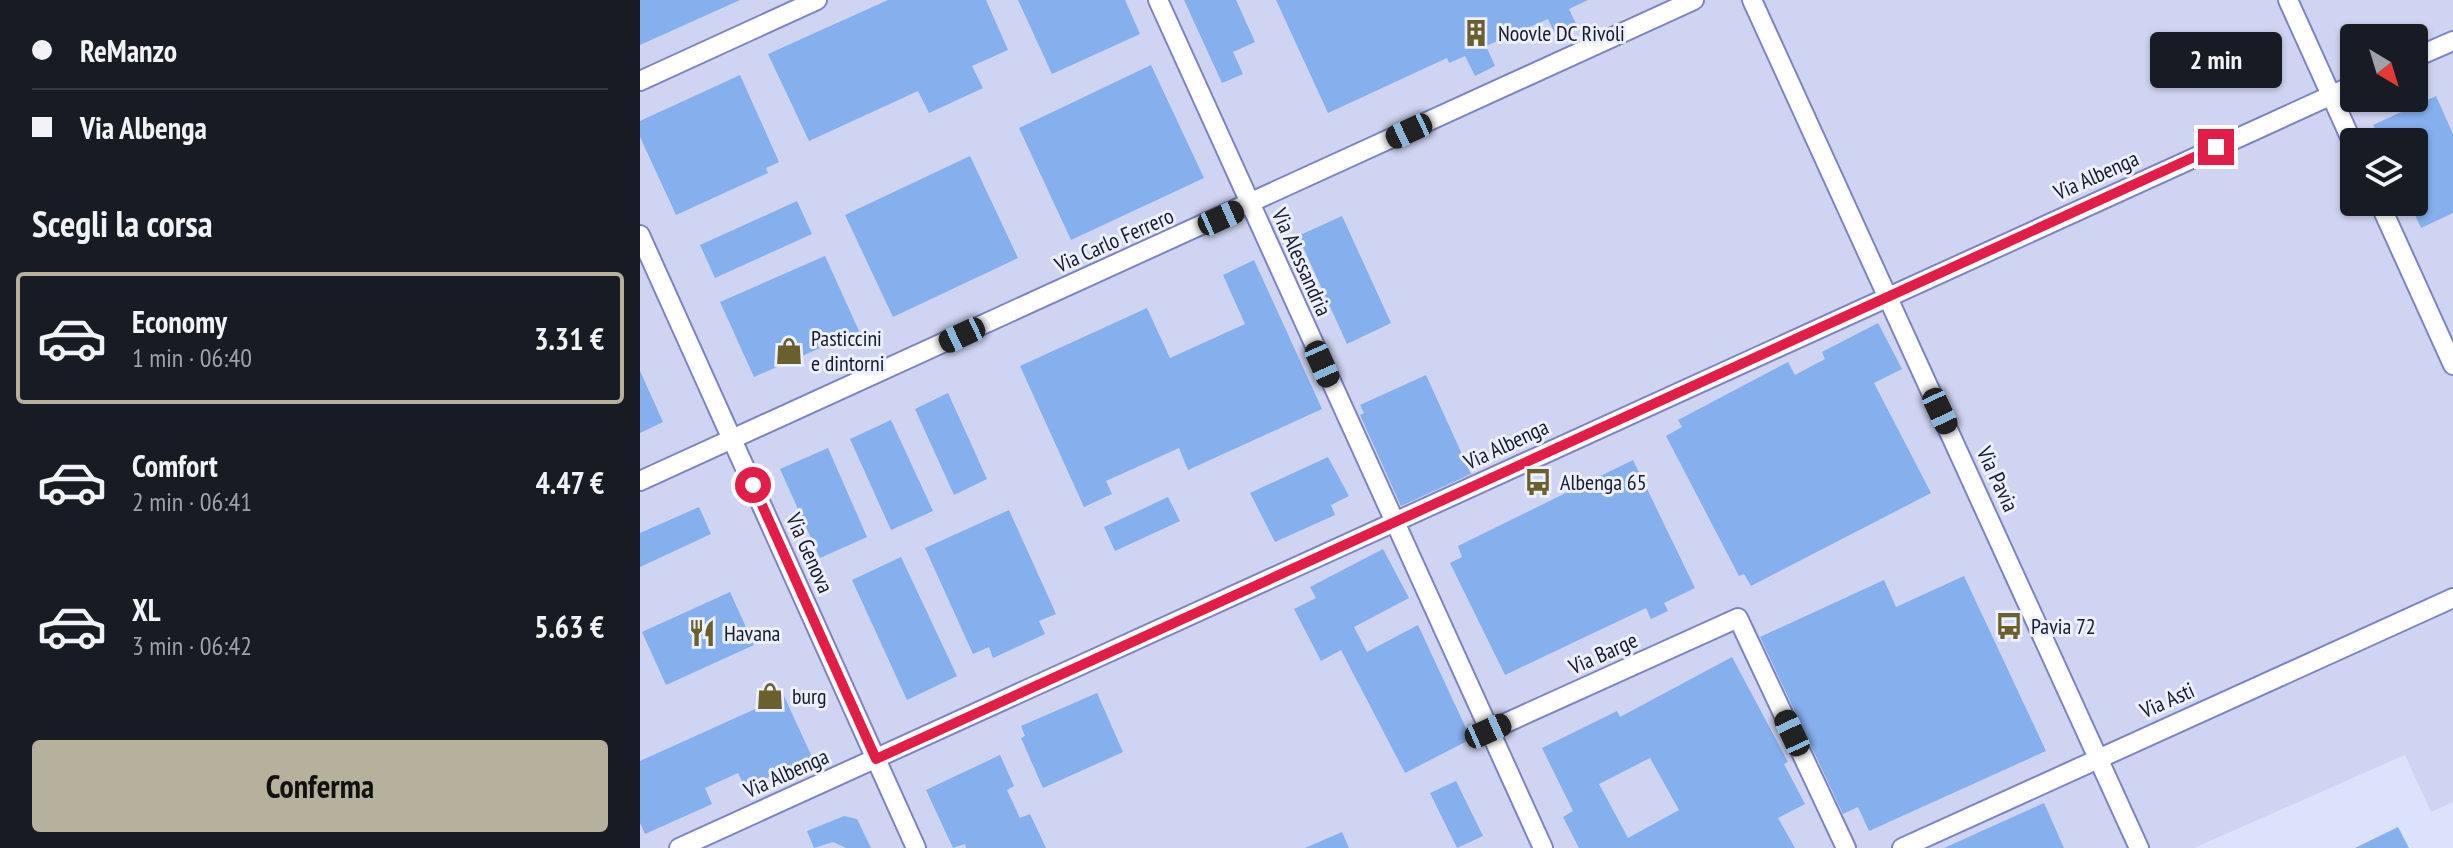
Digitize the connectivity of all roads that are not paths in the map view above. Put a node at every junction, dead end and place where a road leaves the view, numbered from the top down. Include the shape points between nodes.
1 (817, 0) edge
2 (1158, 0) edge
3 (1694, 0) edge
4 (1752, 0) edge
5 (2288, 0) edge
6 (2453, 41) edge
7 (2428, 52) edge
8 (640, 81) edge
9 (2340, 92) edge
10 (2331, 96) junction
11 (2346, 128) edge
12 (1250, 205) junction
13 (2385, 216) edge
14 (640, 235) edge
15 (1887, 296) junction
16 (2453, 365) edge
17 (733, 439) junction
18 (640, 481) edge
19 (1393, 522) junction
20 (2453, 598) edge
21 (1488, 731) junction
22 (2099, 758) junction
23 (876, 759) junction
24 (679, 848) edge
25 (916, 848) edge
26 (1543, 848) edge
27 (1846, 848) edge
28 (1902, 848) edge
29 (2139, 848) edge

1 - 8 street
2 - 12 street, Via Alessandria
3 - 12 street, Via Carlo Ferrero
4 - 15 street, Via Pavia
5 - 10 street
6 - 7 street
9 - 10 street, Via Albenga
10 - 11 street
10 - 15 street, Via Albenga
12 - 17 street, Via Carlo Ferrero
12 - 19 street, Via Alessandria
13 - 16 street
14 - 17 street, Via Genova
15 - 19 street, Via Albenga
15 - 22 street, Via Pavia
17 - 18 street, Via Carlo Ferrero
17 - 23 street, Via Genova
19 - 21 street, Via Alessandria
19 - 23 street, Via Albenga
20 - 22 street, Via Asti
21 - 26 street, Via Alessandria
21 - 27 street, Via Barge via 1738,618
22 - 28 street, Via Asti
22 - 29 street, Via Pavia
23 - 24 street, Via Albenga
23 - 25 street, Via Genova

